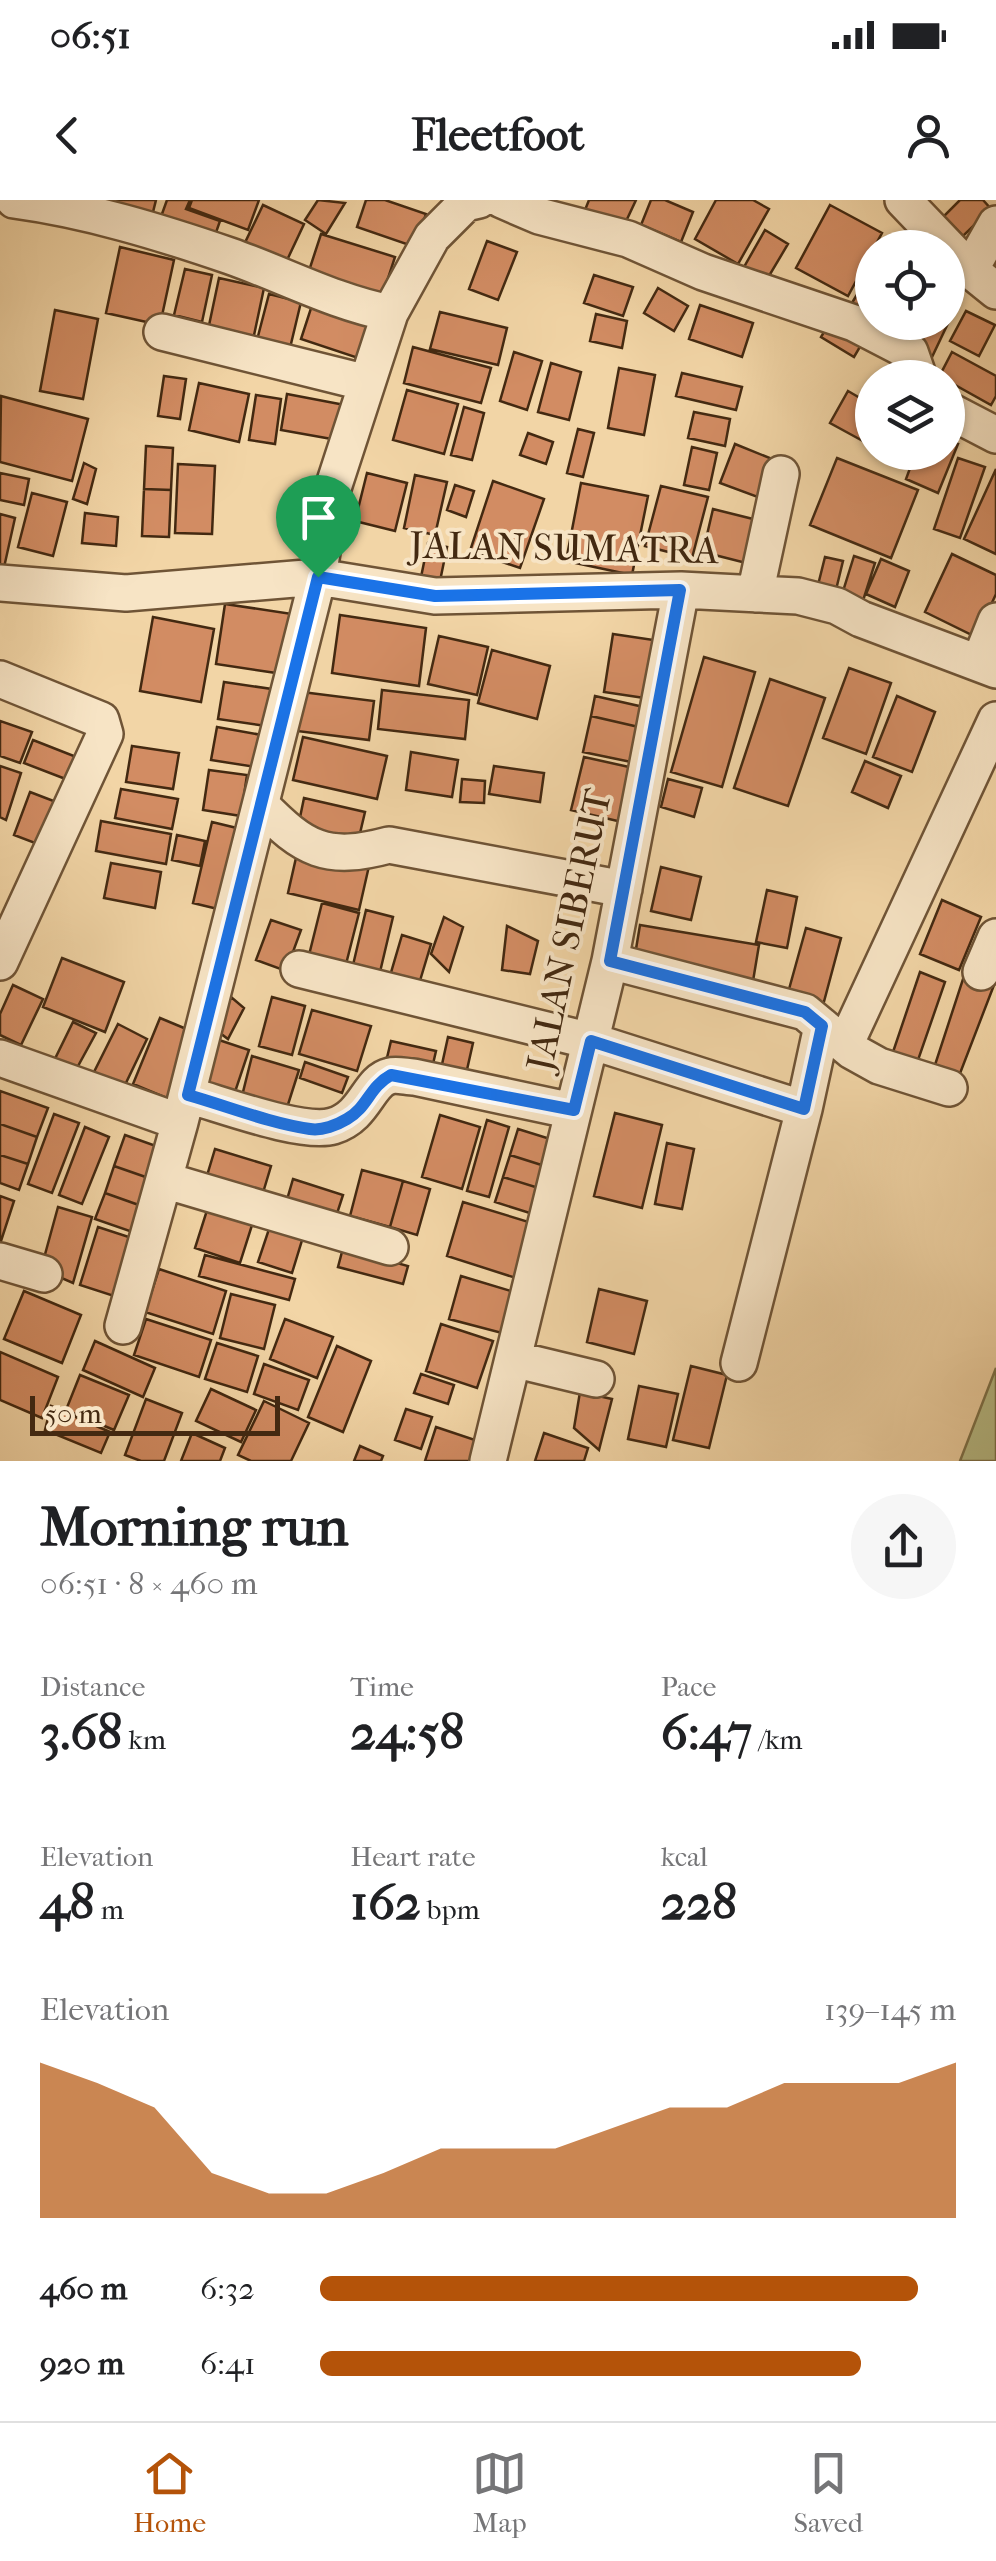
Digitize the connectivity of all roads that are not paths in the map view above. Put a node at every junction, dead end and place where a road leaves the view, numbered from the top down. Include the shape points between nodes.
1 (14, 200) edge
2 (479, 200) edge
3 (502, 200) edge
4 (903, 200) edge
5 (996, 224) edge
6 (983, 280) edge
7 (390, 313) junction
8 (162, 332) dead end
9 (913, 360) edge
10 (367, 383) junction
11 (965, 419) edge
12 (996, 435) edge
13 (782, 474) dead end
14 (318, 577) junction
15 (0, 583) edge
16 (680, 590) junction
17 (755, 594) junction
18 (996, 621) edge
19 (988, 665) edge
20 (0, 679) edge
21 (996, 720) edge
22 (260, 804) junction
23 (624, 890) junction
24 (996, 937) edge
25 (610, 961) junction
26 (0, 962) edge
27 (299, 969) dead end
28 (981, 972) dead end
29 (834, 1035) junction
30 (591, 1041) junction
31 (0, 1058) edge
32 (948, 1088) dead end
33 (184, 1109) junction
34 (804, 1109) junction
35 (574, 1110) junction
36 (164, 1180) junction
37 (390, 1247) dead end
38 (0, 1261) edge
39 (44, 1274) dead end
40 (123, 1326) dead end
41 (513, 1358) junction
42 (739, 1362) dead end
43 (596, 1379) dead end
44 (488, 1461) edge

1 - 7 street via 74,208
2 - 7 street via 466,203 432,236
3 - 9 street via 854,323 910,352
4 - 6 street
5 - 6 street
7 - 10 street
8 - 10 street
10 - 14 street via 332,491
11 - 12 street
13 - 17 street
14 - 15 street, JALAN SUMATRA via 126,593
14 - 16 street, JALAN SUMATRA via 435,596
14 - 22 street
16 - 17 street, JALAN SUMATRA
16 - 23 street, JALAN SIBERUT
17 - 19 street, JALAN SUMATRA via 838,606
18 - 19 street
20 - 26 street via 100,720 105,734
21 - 29 street
22 - 23 street via 293,838 335,853 389,845
22 - 33 street
23 - 25 street, JALAN SIBERUT
24 - 28 street
25 - 29 street via 805,1012
25 - 30 street, JALAN SIBERUT
27 - 30 street
29 - 32 street via 879,1066
29 - 34 street
30 - 34 street
30 - 35 street, JALAN SIBERUT
31 - 33 street
33 - 35 street via 313,1130 351,1117 376,1083 391,1075
33 - 36 street
34 - 42 street
35 - 41 street, JALAN SIBERUT
36 - 37 street
36 - 40 street
38 - 39 street
41 - 43 street
41 - 44 street, JALAN SIBERUT

